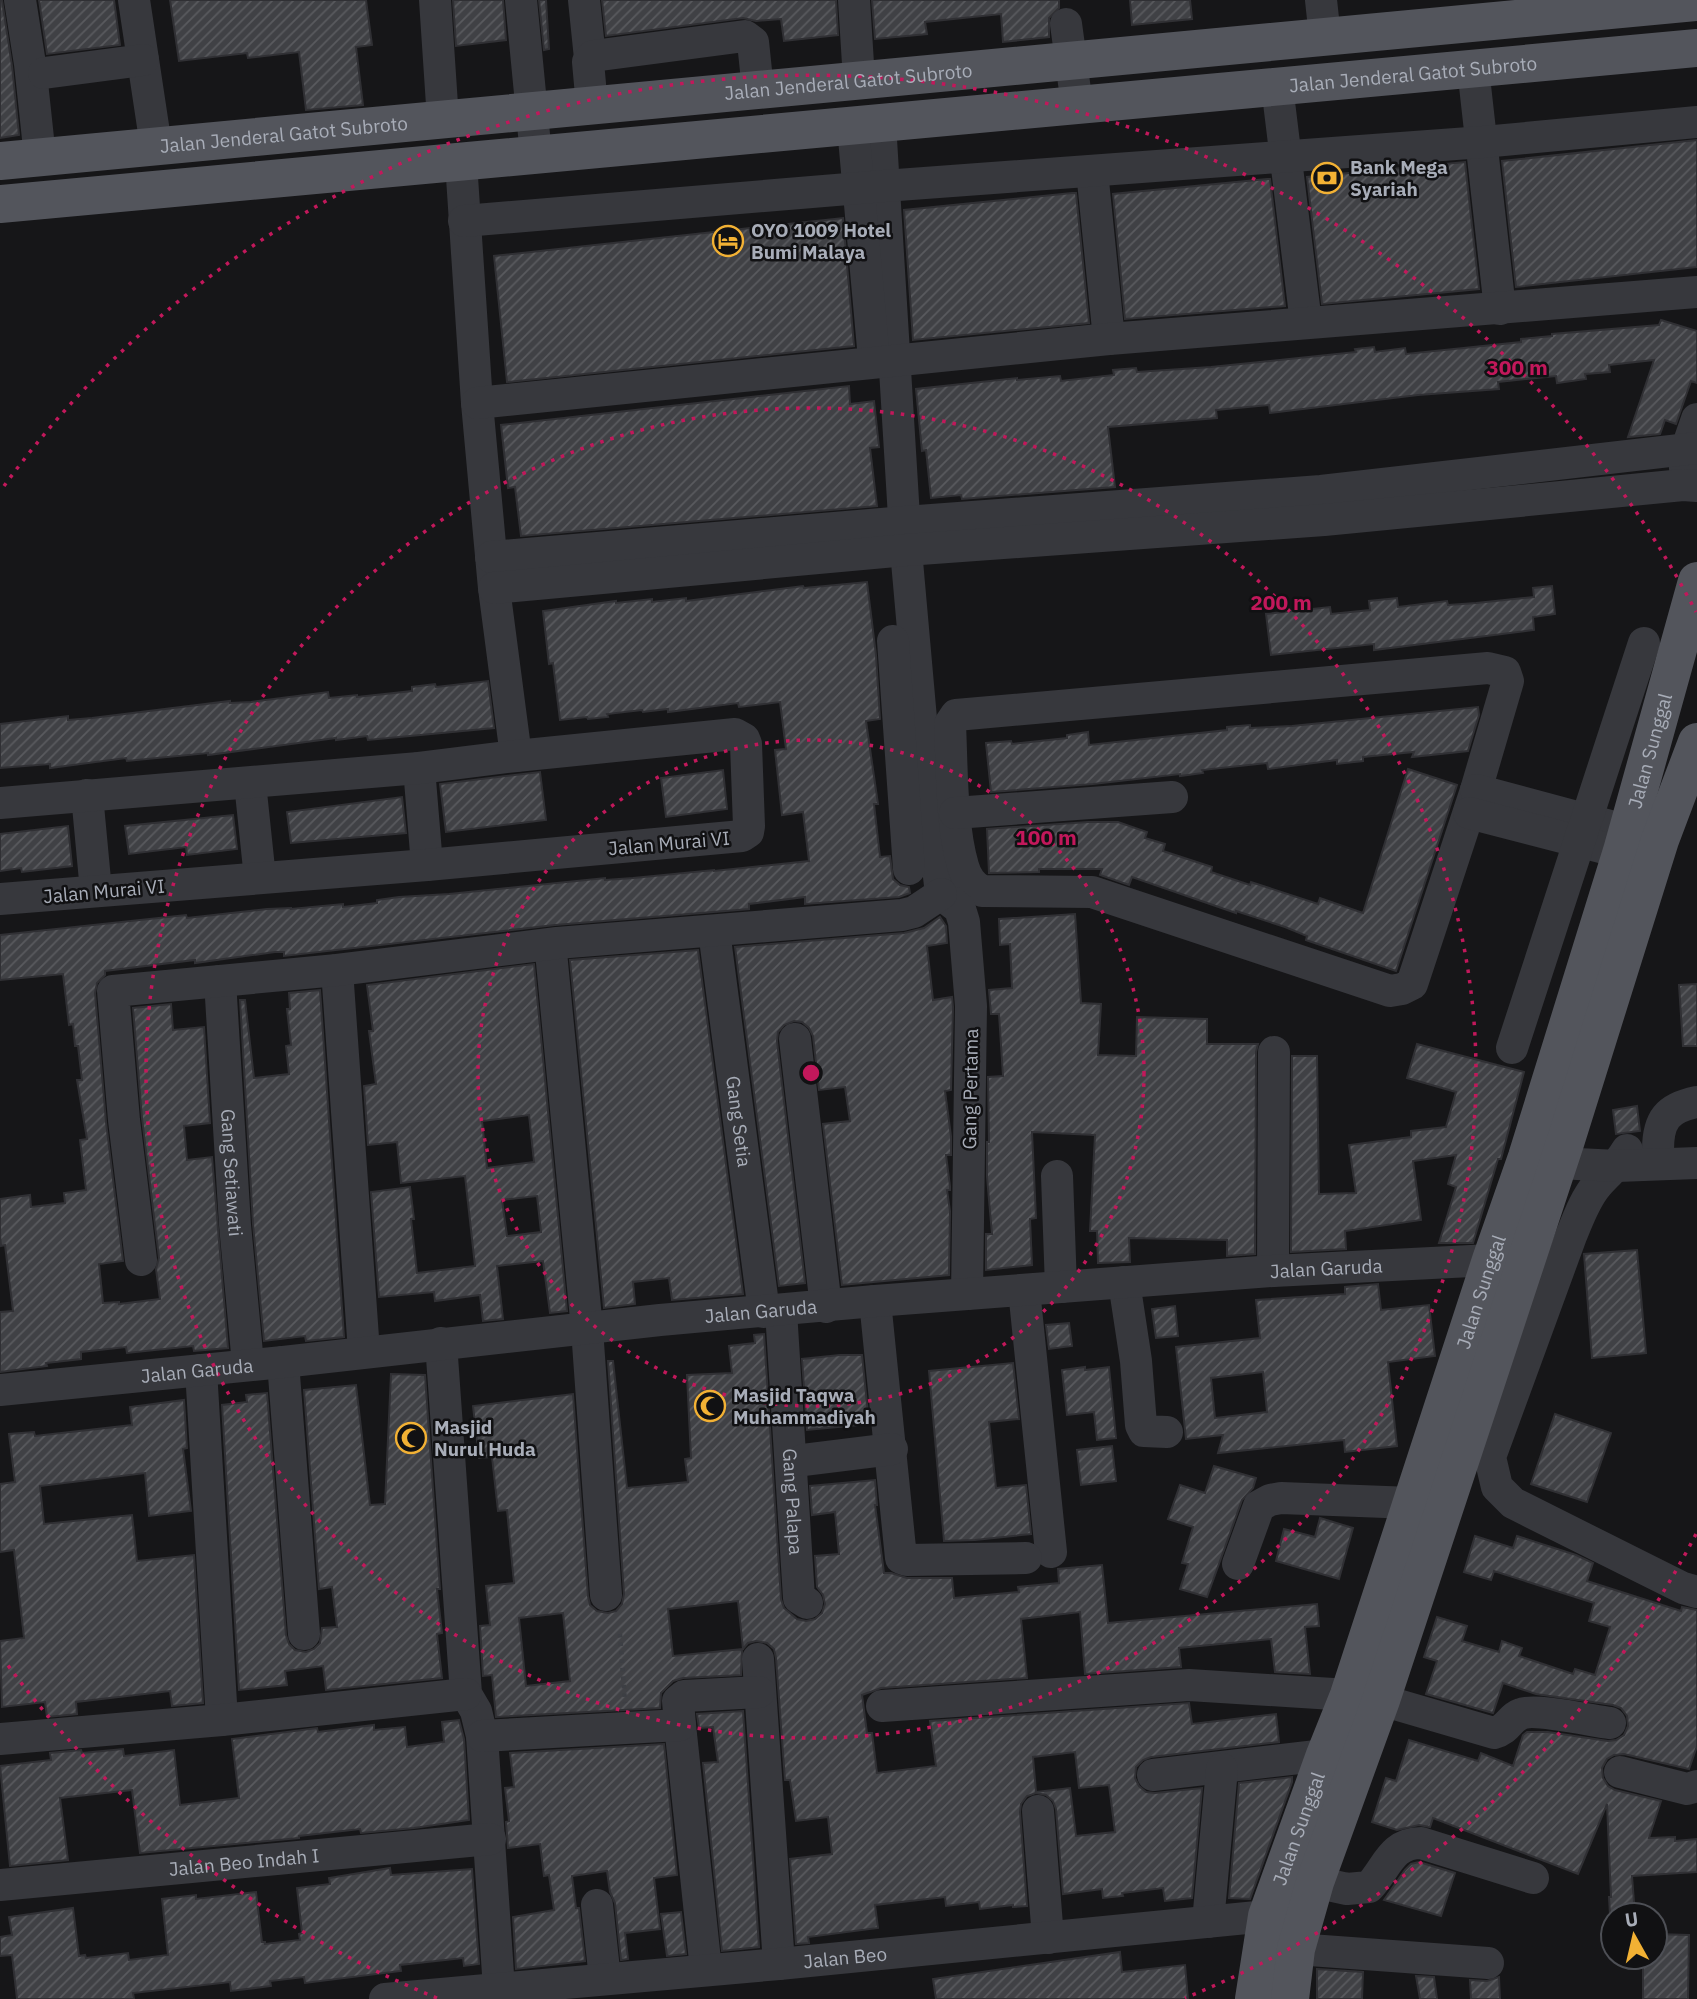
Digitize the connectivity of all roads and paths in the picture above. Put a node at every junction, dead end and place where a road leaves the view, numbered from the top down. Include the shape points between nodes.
1 (20, 0) edge
2 (34, 0) edge
3 (134, 0) edge
4 (435, 0) edge
5 (521, 0) edge
6 (584, 0) edge
7 (854, 0) edge
8 (1697, 2) edge
9 (1323, 18) edge
10 (1069, 42) junction
11 (1697, 48) edge
12 (590, 58) junction
13 (143, 60) junction
14 (1473, 68) junction
15 (44, 73) junction
16 (859, 80) junction
17 (1277, 86) junction
18 (758, 90) junction
19 (1076, 105) junction
20 (592, 106) junction
21 (531, 111) junction
22 (443, 120) junction
23 (1697, 122) edge
24 (866, 125) junction
25 (1483, 142) junction
26 (156, 146) junction
27 (536, 155) junction
28 (47, 156) junction
29 (1288, 157) junction
30 (0, 161) edge
31 (461, 162) junction
32 (1092, 171) junction
33 (871, 187) junction
34 (0, 204) edge
35 (464, 221) junction
36 (1697, 292) edge
37 (1500, 309) junction
38 (1306, 323) junction
39 (1109, 340) junction
40 (885, 363) junction
41 (477, 403) junction
42 (1697, 419) edge
43 (1692, 448) edge
44 (1690, 486) edge
45 (1323, 505) junction
46 (896, 537) junction
47 (492, 572) junction
48 (1697, 581) edge
49 (1644, 643) dead end
50 (910, 722) junction
51 (1697, 742) edge
52 (516, 756) junction
53 (419, 768) junction
54 (250, 783) junction
55 (87, 795) junction
56 (1172, 797) dead end
57 (1472, 802) junction
58 (0, 803) edge
59 (955, 813) junction
60 (1582, 831) junction
61 (1641, 846) junction
62 (427, 865) junction
63 (909, 869) dead end
64 (260, 878) junction
65 (96, 891) junction
66 (941, 894) junction
67 (0, 899) edge
68 (714, 930) junction
69 (551, 951) dead end
70 (337, 970) junction
71 (220, 981) junction
72 (795, 1039) dead end
73 (1512, 1048) dead end
74 (1274, 1052) dead end
75 (1697, 1102) edge
76 (1697, 1148) edge
77 (1546, 1149) junction
78 (1634, 1155) junction
79 (1697, 1163) edge
80 (1057, 1177) dead end
81 (141, 1260) dead end
82 (1506, 1265) junction
83 (1273, 1271) junction
84 (1124, 1282) junction
85 (1061, 1287) junction
86 (1024, 1290) junction
87 (967, 1294) junction
88 (875, 1301) junction
89 (826, 1307) junction
90 (773, 1312) junction
91 (587, 1329) junction
92 (442, 1343) junction
93 (364, 1352) junction
94 (283, 1362) junction
95 (248, 1364) junction
96 (201, 1370) junction
97 (0, 1390) edge
98 (1167, 1432) dead end
99 (892, 1449) junction
100 (803, 1460) dead end
101 (1412, 1503) junction
102 (1238, 1564) dead end
103 (1697, 1592) edge
104 (606, 1595) dead end
105 (807, 1603) dead end
106 (304, 1634) dead end
107 (620, 1634) dead end
108 (758, 1659) dead end
109 (759, 1692) junction
110 (467, 1694) junction
111 (1365, 1697) junction
112 (883, 1706) dead end
113 (222, 1720) junction
114 (1610, 1723) dead end
115 (680, 1725) junction
116 (627, 1729) junction
117 (482, 1736) junction
118 (0, 1739) edge
119 (1325, 1755) junction
120 (1222, 1769) junction
121 (1620, 1772) dead end
122 (1153, 1775) dead end
123 (1697, 1786) edge
124 (1038, 1811) dead end
125 (490, 1839) junction
126 (1533, 1878) dead end
127 (1315, 1882) junction
128 (0, 1885) edge
129 (597, 1905) dead end
130 (1208, 1922) junction
131 (1289, 1928) junction
132 (1048, 1938) junction
133 (1488, 1963) dead end
134 (779, 1964) junction
135 (706, 1970) junction
136 (605, 1979) junction
137 (499, 1989) junction
138 (385, 1999) edge
139 (1254, 1999) edge
140 (1290, 1999) edge

1 - 28 street
2 - 15 street
3 - 13 street
4 - 22 street
5 - 21 street
6 - 12 street
7 - 16 street
8 - 9 main road, Jalan Jenderal Gatot Subroto
9 - 10 main road, Jalan Jenderal Gatot Subroto
10 - 16 main road, Jalan Jenderal Gatot Subroto
10 - 19 street
11 - 14 main road, Jalan Jenderal Gatot Subroto
12 - 18 street via 745,36 753,41
12 - 20 street
13 - 15 street
13 - 26 street
14 - 17 main road, Jalan Jenderal Gatot Subroto
14 - 25 street
15 - 28 street
16 - 18 main road, Jalan Jenderal Gatot Subroto
17 - 19 main road, Jalan Jenderal Gatot Subroto
17 - 29 street
18 - 20 main road, Jalan Jenderal Gatot Subroto
19 - 24 main road, Jalan Jenderal Gatot Subroto
20 - 21 main road, Jalan Jenderal Gatot Subroto
21 - 22 main road, Jalan Jenderal Gatot Subroto
21 - 27 street
22 - 26 main road, Jalan Jenderal Gatot Subroto
23 - 25 street
24 - 27 main road, Jalan Jenderal Gatot Subroto
24 - 33 street
25 - 29 street
25 - 37 street
26 - 28 main road, Jalan Jenderal Gatot Subroto
27 - 31 main road, Jalan Jenderal Gatot Subroto
28 - 30 main road, Jalan Jenderal Gatot Subroto
29 - 32 street
29 - 38 street
31 - 34 main road, Jalan Jenderal Gatot Subroto
31 - 35 street
32 - 33 street
32 - 39 street
33 - 35 street
33 - 40 street
35 - 41 street
36 - 37 street
37 - 38 street
38 - 39 street
39 - 40 street
40 - 41 street
40 - 46 street
41 - 47 street
42 - 43 street
43 - 44 street
43 - 45 street
44 - 45 street
45 - 46 street
46 - 47 street
46 - 50 street
47 - 52 street
48 - 61 main road, Jalan Sunggal
49 - 60 street
50 - 63 street
50 - 66 street
51 - 61 main road, Jalan Sunggal
52 - 53 street, Jalan Murai VI
52 - 62 street, Jalan Murai VI via 740,735 746,744 748,832
53 - 54 street, Jalan Murai VI
53 - 62 street
54 - 55 street, Jalan Murai VI
54 - 64 street
55 - 58 street, Jalan Murai VI
55 - 65 street
56 - 59 street
57 - 59 street via 1412,984 1390,991 1092,892 982,891 969,880 963,866
57 - 59 street via 1508,681 1505,672 1494,668 956,715 950,724
57 - 60 street
60 - 61 street
60 - 73 street
61 - 77 main road, Jalan Sunggal
62 - 64 street, Jalan Murai VI
64 - 65 street, Jalan Murai VI
65 - 67 street, Jalan Murai VI
66 - 68 street via 915,912 902,915
66 - 87 street, Gang Pertama via 960,909 964,922 971,1006
68 - 70 street via 557,943
68 - 90 street, Gang Setia
69 - 91 street
70 - 71 street
70 - 93 street
71 - 81 street via 113,991
71 - 95 street, Gang Setiawati
72 - 89 street
74 - 83 street
75 - 78 street via 1670,1112 1658,1132
76 - 78 street
77 - 78 street
77 - 82 main road, Jalan Sunggal
78 - 79 street
78 - 103 street via 1597,1185 1585,1203 1490,1457 1497,1487 1513,1503
80 - 85 street
82 - 83 street, Jalan Garuda
82 - 101 main road, Jalan Sunggal
82 - 111 main road, Jalan Sunggal
83 - 84 street, Jalan Garuda
84 - 85 street, Jalan Garuda
84 - 98 street via 1141,1425 1144,1431
85 - 86 street, Jalan Garuda
86 - 87 street, Jalan Garuda
86 - 99 street via 1039,1555 901,1558
87 - 88 street, Jalan Garuda
88 - 89 street, Jalan Garuda
88 - 99 street
89 - 90 street, Jalan Garuda
90 - 91 street, Jalan Garuda
90 - 105 street, Gang Palapa via 799,1598
91 - 92 street, Jalan Garuda
91 - 104 street
92 - 93 street, Jalan Garuda
92 - 110 street
93 - 94 street, Jalan Garuda
94 - 95 street, Jalan Garuda
94 - 106 street
95 - 96 street, Jalan Garuda
96 - 97 street, Jalan Garuda
96 - 113 street
99 - 100 street
101 - 102 street via 1270,1500 1259,1507
101 - 111 main road, Jalan Sunggal
107 - 116 path
108 - 109 street
109 - 115 street via 684,1696 678,1701
109 - 134 street
110 - 113 street
110 - 117 street
111 - 112 street via 1189,1685
111 - 114 street via 1494,1733 1528,1712
111 - 119 main road, Jalan Sunggal
111 - 127 main road, Jalan Sunggal
113 - 118 street
115 - 116 street
115 - 135 street
116 - 117 street
117 - 125 street
119 - 120 street
119 - 131 main road, Jalan Sunggal
120 - 122 street
120 - 130 street
121 - 123 street via 1687,1789
124 - 132 street
125 - 128 street, Jalan Beo Indah I
125 - 137 street
126 - 127 street via 1412,1843 1390,1855 1366,1888
127 - 131 main road, Jalan Sunggal
129 - 136 street
130 - 131 street, Jalan Beo
130 - 132 street, Jalan Beo
131 - 133 street, Jalan Beo
131 - 139 main road, Jalan Sunggal
131 - 140 main road, Jalan Sunggal
132 - 134 street, Jalan Beo
134 - 135 street, Jalan Beo
135 - 136 street, Jalan Beo
136 - 137 street, Jalan Beo
137 - 138 street, Jalan Beo

